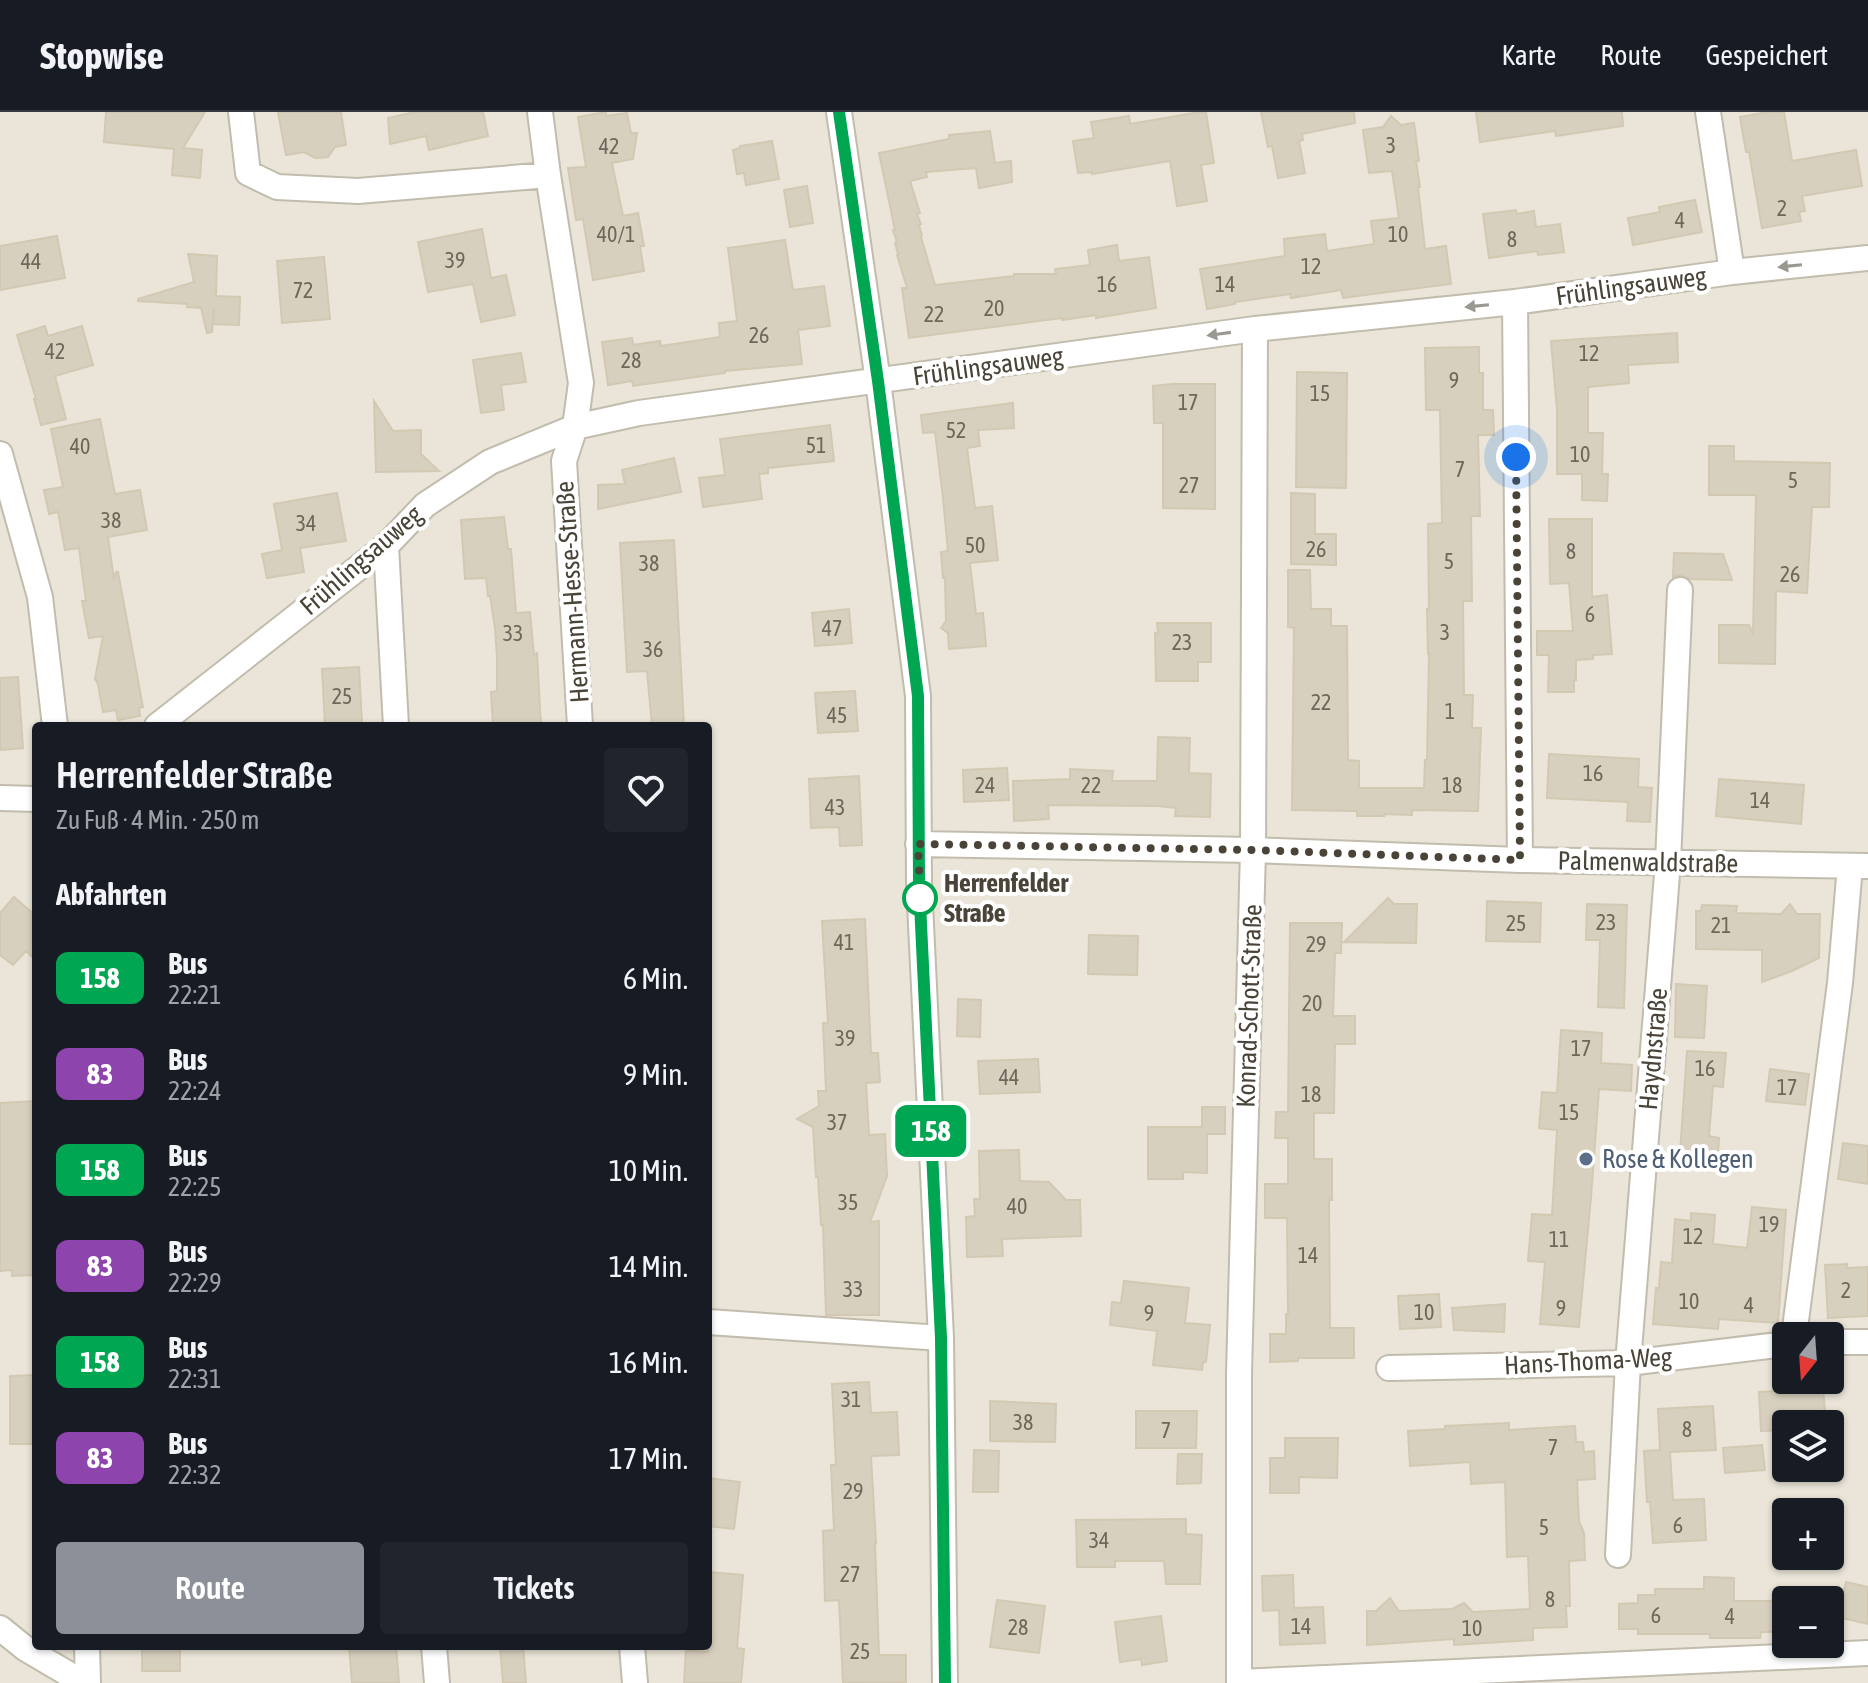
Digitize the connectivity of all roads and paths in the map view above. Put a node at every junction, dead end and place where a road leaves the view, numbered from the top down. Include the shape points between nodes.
1 (241, 112) edge
2 (540, 112) edge
3 (839, 112) edge
4 (1708, 112) edge
5 (548, 175) junction
6 (1868, 258) edge
7 (1732, 272) junction
8 (1515, 302) junction
9 (1255, 329) junction
10 (878, 381) junction
11 (575, 427) junction
12 (0, 454) edge
13 (386, 546) junction
14 (1680, 590) dead end
15 (55, 722) edge
16 (162, 722) edge
17 (396, 722) edge
18 (580, 722) edge
19 (0, 798) edge
20 (32, 799) edge
21 (918, 844) junction
22 (1253, 850) junction
23 (1520, 860) junction
24 (1668, 862) junction
25 (1859, 866) edge
26 (712, 1322) edge
27 (1796, 1322) edge
28 (941, 1338) junction
29 (1844, 1342) edge
30 (1868, 1342) edge
31 (1772, 1346) edge
32 (1628, 1363) junction
33 (1389, 1368) dead end
34 (1618, 1555) dead end
35 (0, 1628) edge
36 (87, 1650) edge
37 (434, 1650) edge
38 (632, 1650) edge
39 (1868, 1653) edge
40 (1239, 1682) edge
41 (86, 1683) edge
42 (437, 1683) edge
43 (635, 1683) edge
44 (945, 1683) edge

1 - 5 street via 248,173 277,187 358,191
2 - 5 street, Hermann-Hesse-Straße
3 - 10 street
4 - 7 street
5 - 11 street, Hermann-Hesse-Straße via 581,383
6 -> 7 street, Frühlingsauweg
7 - 8 street, Frühlingsauweg
8 -> 9 street, Frühlingsauweg
8 - 23 street
9 -> 10 street, Frühlingsauweg
9 - 22 street, Konrad-Schott-Straße
10 - 11 street, Frühlingsauweg via 639,413
10 - 21 street via 918,696
11 - 13 street, Frühlingsauweg via 490,462 425,505
11 - 18 street, Hermann-Hesse-Straße via 564,461
12 - 15 street via 40,597
13 - 16 street, Frühlingsauweg
13 - 17 street
14 - 24 street, Haydnstraße
19 - 20 street
21 - 22 street, Palmenwaldstraße
21 - 28 street
22 - 23 street, Palmenwaldstraße
22 - 40 street, Konrad-Schott-Straße via 1239,1373
23 - 24 street, Palmenwaldstraße
24 - 25 street, Palmenwaldstraße
24 - 32 street, Haydnstraße
25 - 27 street, Palmenwaldstraße
26 - 28 street
28 - 44 street
29 - 30 street
31 - 32 street, Hans-Thoma-Weg
32 - 33 street, Hans-Thoma-Weg
32 - 34 street, Haydnstraße
35 - 41 street
36 - 41 street
37 - 42 street
38 - 43 street
39 - 40 street

